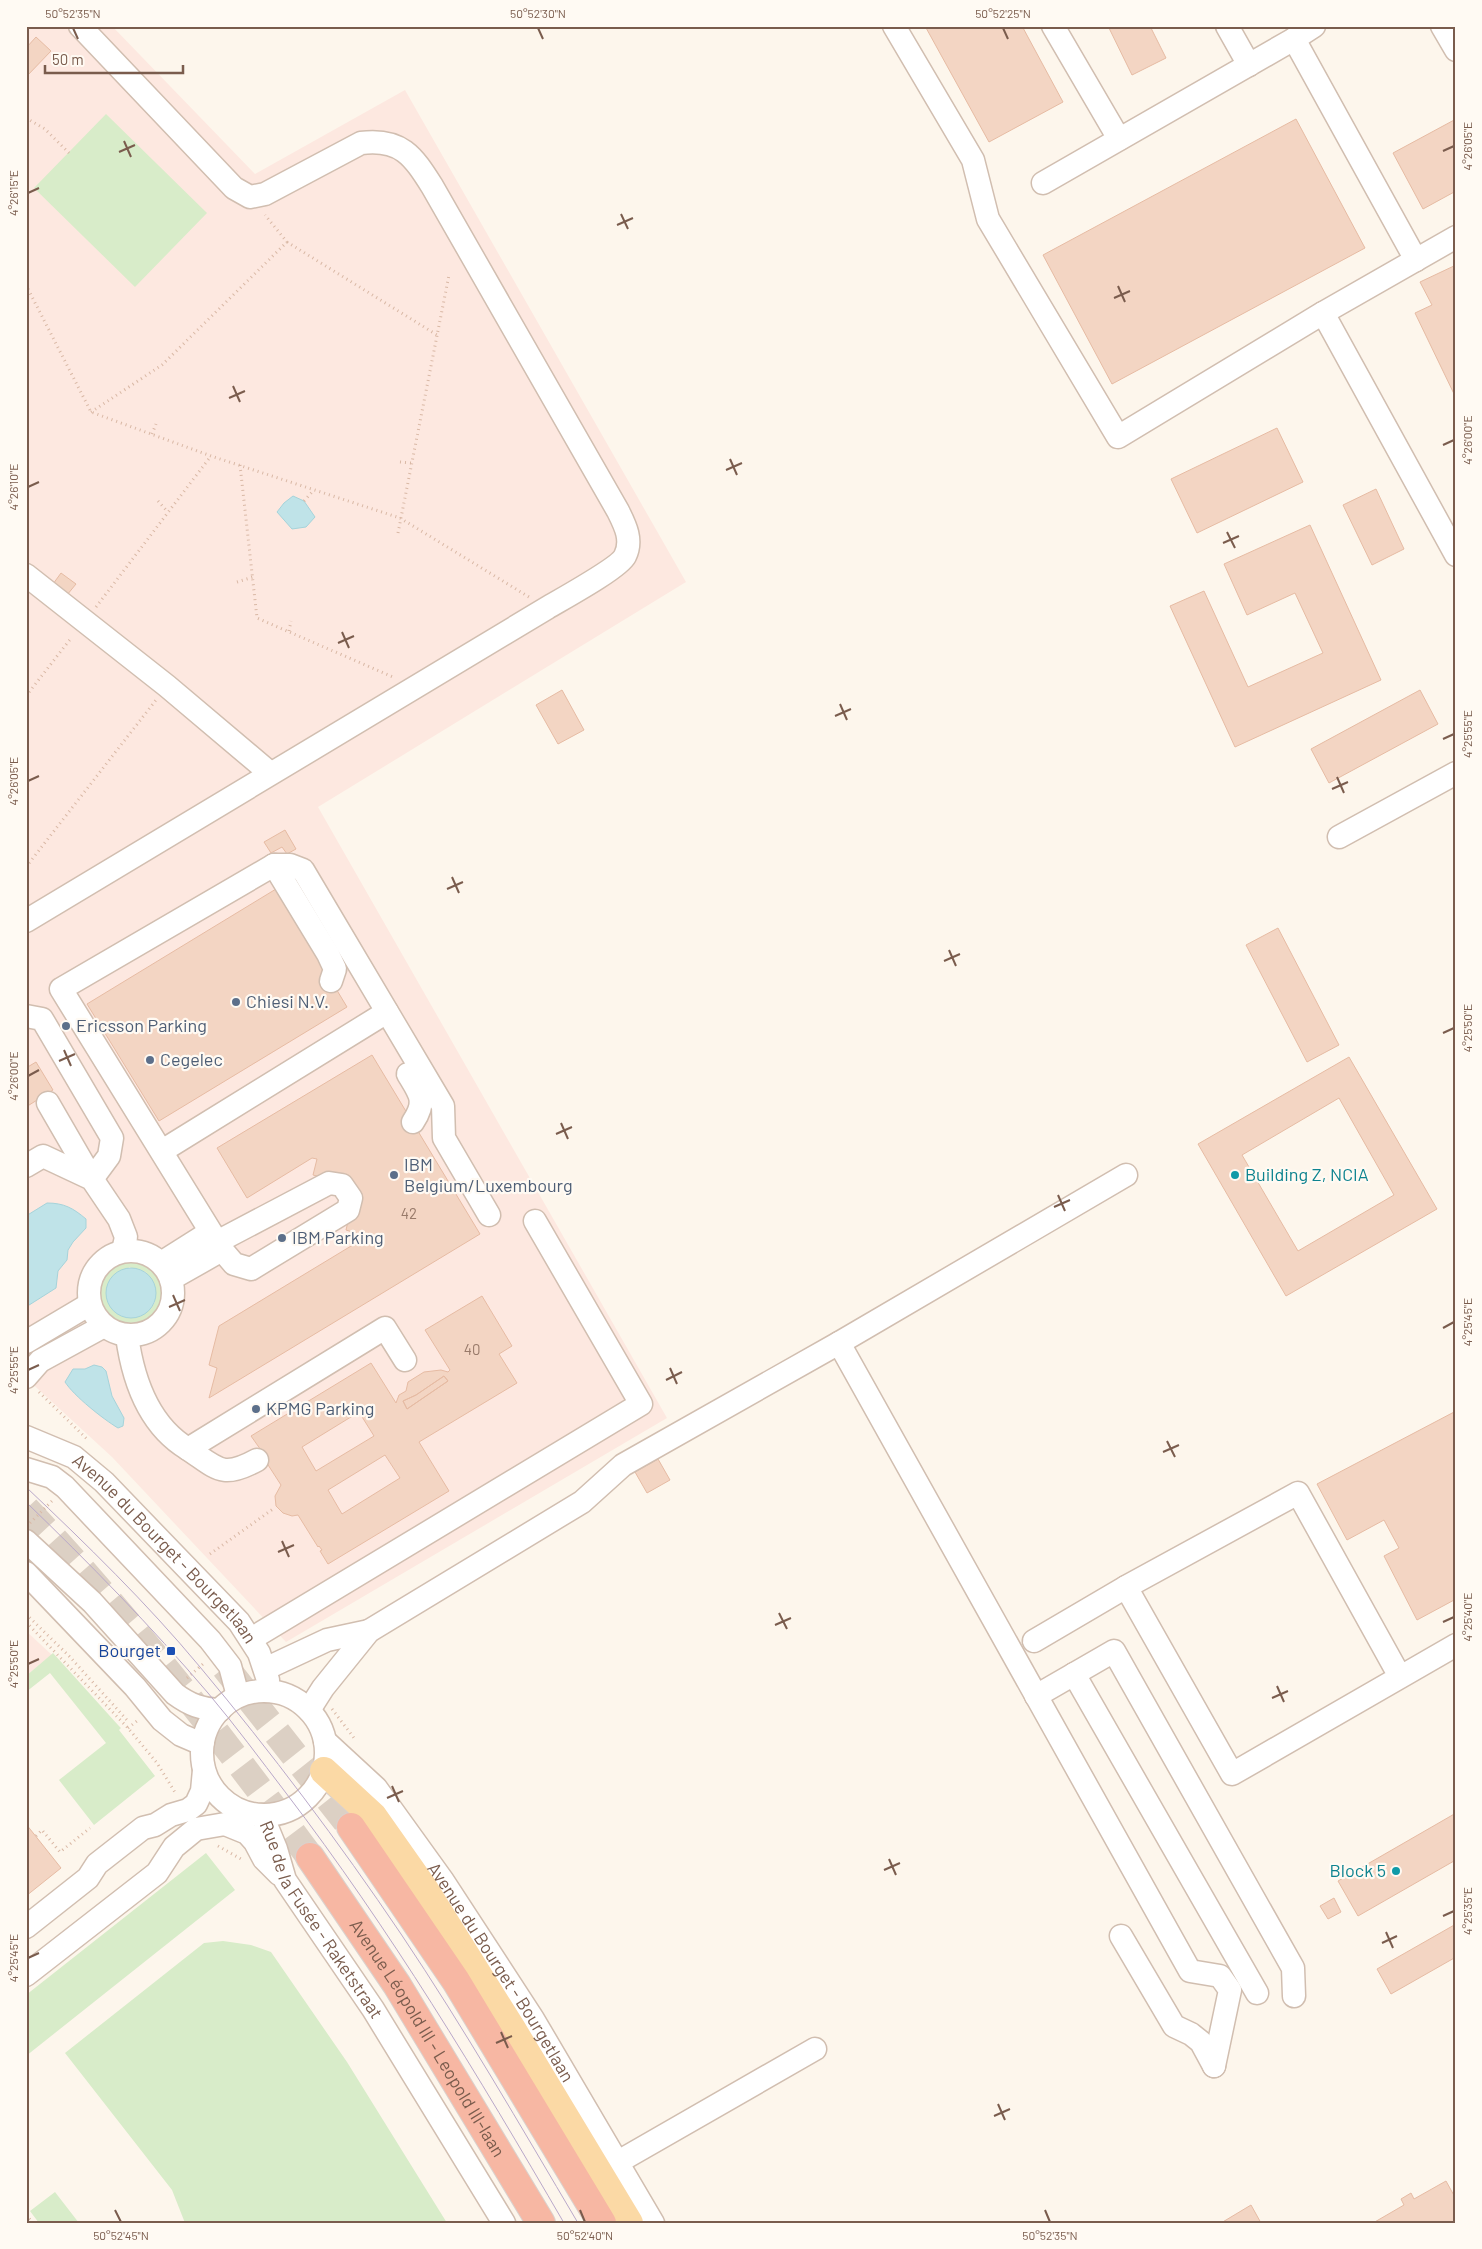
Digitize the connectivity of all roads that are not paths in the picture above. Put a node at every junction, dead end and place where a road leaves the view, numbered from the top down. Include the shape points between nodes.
1 (80, 26) edge
2 (894, 26) edge
3 (1054, 26) edge
4 (1227, 26) edge
5 (1314, 26) edge
6 (1442, 26) edge
7 (1294, 39) junction
8 (1456, 50) edge
9 (1249, 64) junction
10 (1119, 139) junction
11 (1043, 183) dead end
12 (1456, 238) edge
13 (1416, 260) junction
14 (1324, 313) junction
15 (1456, 555) edge
16 (26, 575) edge
17 (270, 773) junction
18 (1456, 773) edge
19 (1339, 836) dead end
20 (274, 865) junction
21 (26, 921) edge
22 (331, 981) dead end
23 (26, 1016) edge
24 (381, 1016) junction
25 (48, 1103) dead end
26 (413, 1122) dead end
27 (162, 1151) junction
28 (26, 1166) edge
29 (1126, 1175) dead end
30 (92, 1178) junction
31 (489, 1215) dead end
32 (535, 1221) dead end
33 (216, 1241) junction
34 (123, 1251) junction
35 (166, 1271) junction
36 (90, 1304) junction
37 (104, 1326) junction
38 (127, 1336) junction
39 (26, 1342) edge
40 (839, 1343) junction
41 (405, 1360) dead end
42 (30, 1381) edge
43 (26, 1436) edge
44 (188, 1449) junction
45 (257, 1460) dead end
46 (26, 1468) edge
47 (26, 1541) edge
48 (26, 1573) edge
49 (1126, 1588) junction
50 (370, 1631) junction
51 (251, 1639) junction
52 (1034, 1641) dead end
53 (1456, 1645) edge
54 (1074, 1674) junction
55 (1399, 1676) junction
56 (266, 1680) junction
57 (238, 1696) junction
58 (1036, 1696) junction
59 (220, 1710) junction
60 (309, 1710) junction
61 (157, 1714) junction
62 (203, 1742) junction
63 (325, 1742) junction
64 (204, 1770) junction
65 (324, 1771) junction
66 (262, 1815) junction
67 (351, 1827) tunnel mouth
68 (143, 1828) junction
69 (310, 1857) tunnel mouth
70 (286, 1880) junction
71 (26, 1927) edge
72 (1121, 1936) dead end
73 (26, 1975) edge
74 (1256, 1993) dead end
75 (1294, 1996) dead end
76 (814, 2049) dead end
77 (618, 2162) junction
78 (504, 2223) edge
79 (541, 2223) edge
80 (602, 2223) edge
81 (629, 2223) edge
82 (653, 2223) edge

1 - 17 street via 234,188 250,197 264,194 361,144 376,141 392,144 414,158 628,529 625,556 614,566
2 - 14 street via 973,160 988,218 1118,437
3 - 10 street
4 - 9 street
5 - 7 street
6 - 8 street
7 - 9 street
7 - 13 street
9 - 10 street
10 - 11 street
12 - 13 street
13 - 14 street
14 - 15 street
16 - 17 street via 167,686
17 - 21 street
18 - 19 street
20 - 22 street via 328,954 335,969
20 - 24 street via 290,865 303,870
20 - 27 street via 61,989
23 - 30 street via 42,1019 112,1138 109,1156
24 - 26 street via 421,1095 421,1110
24 - 27 street
24 - 31 street via 443,1106 444,1138
25 - 30 street
27 - 33 street
28 - 30 street via 43,1156
29 - 40 street
30 - 34 street via 119,1219 126,1237
32 - 51 street via 641,1404
33 - 33 street via 234,1264 251,1268 348,1210 351,1198 342,1185 329,1183
33 - 35 street
34 - 35 street via 141,1252
34 - 36 street via 110,1256 92,1276
35 - 38 street via 174,1291 167,1316 148,1333
36 - 37 street
36 - 39 street
37 - 38 street
37 - 42 street via 40,1361
38 - 44 street via 133,1369 146,1403 168,1435
40 - 50 street via 623,1465 582,1502
40 - 58 street
41 - 44 street via 385,1328
43 - 51 street, Avenue du Bourget - Bourgetlaan via 74,1457 104,1482
44 - 45 street via 213,1466 227,1471 240,1469
46 - 57 street, Avenue du Bourget - Bourgetlaan via 52,1477 65,1487 218,1651 230,1666
47 - 59 street via 92,1602 172,1690 189,1704
48 - 61 street
49 - 52 street
49 - 55 street via 1298,1492
49 - 55 street via 1232,1774
50 - 56 street via 326,1640
50 - 60 street
51 - 56 street, Avenue du Bourget - Bourgetlaan
53 - 55 street
54 - 58 street
54 - 74 street
54 - 75 street via 1114,1651 1293,1968
56 - 57 street via 252,1692
56 - 60 street
57 - 59 street
58 - 72 street via 1190,1971 1220,1976 1230,1990 1214,2066 1201,2042 1174,2026
59 - 62 street via 210,1723
60 - 63 street via 320,1724
61 - 62 street via 181,1735
61 - 68 street via 185,1752 190,1781 186,1800 155,1811
62 - 64 street, Rue de la Fusée - Raketstraat
63 - 65 street
63 - 77 street, Avenue du Bourget - Bourgetlaan via 376,1788 397,1815 533,2020
64 - 66 street, Rue de la Fusée - Raketstraat via 210,1784 232,1806
64 - 68 street via 202,1791 196,1804
65 - 66 street via 317,1786 296,1806 278,1814
65 - 81 main road via 373,1816 423,1886
66 - 70 street, Rue de la Fusée - Raketstraat
67 - 80 highway via 456,1981
68 - 71 street via 97,1864 88,1878
69 - 79 highway, Avenue Léopold III - Leopold III-laan via 397,1985
70 - 73 street via 264,1859 247,1833 225,1824 196,1829 174,1847 157,1873
70 - 78 street, Rue de la Fusée - Raketstraat via 373,2009
76 - 77 street
77 - 82 street, Avenue du Bourget - Bourgetlaan

